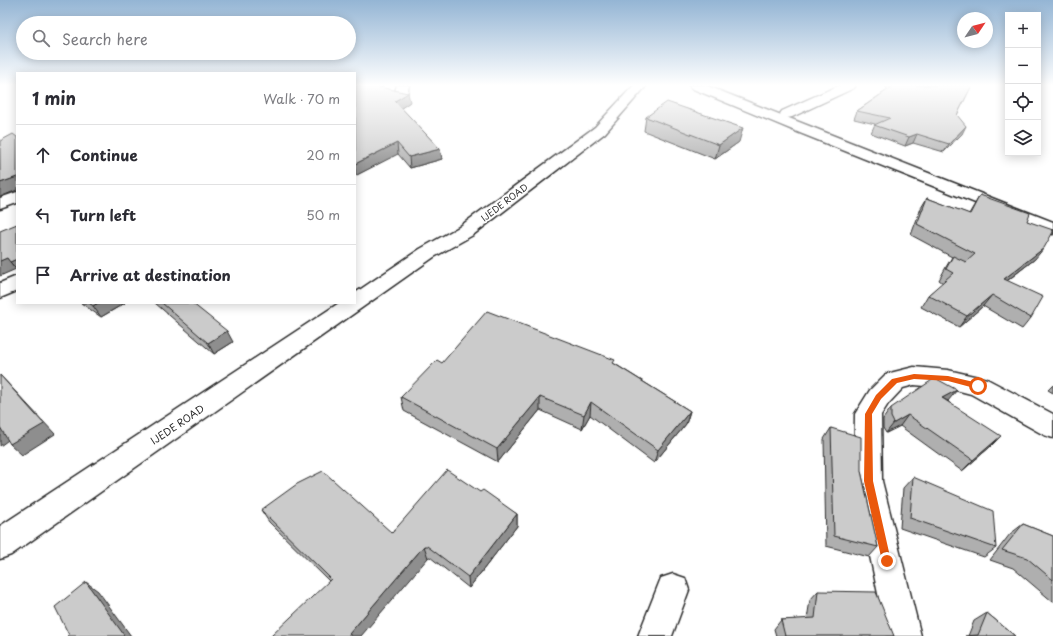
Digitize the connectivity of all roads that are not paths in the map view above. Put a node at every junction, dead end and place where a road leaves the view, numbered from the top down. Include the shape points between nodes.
1 (614, 115) edge
2 (769, 115) edge
3 (789, 115) edge
4 (16, 197) edge
5 (0, 204) edge
6 (1053, 216) edge
7 (1053, 228) edge
8 (16, 283) edge
9 (0, 291) edge
10 (356, 302) edge
11 (354, 304) edge
12 (1053, 427) edge
13 (0, 544) edge
14 (673, 590) dead end
15 (655, 636) edge
16 (904, 636) edge

1 - 10 main road, IJEDE ROAD via 600,130 466,231 427,253
2 - 7 main road
3 - 6 main road
4 - 5 main road
8 - 9 main road
11 - 13 main road, IJEDE ROAD
12 - 16 main road via 978,386 948,379 914,376 895,381 878,397 868,414 868,481
14 - 15 main road

